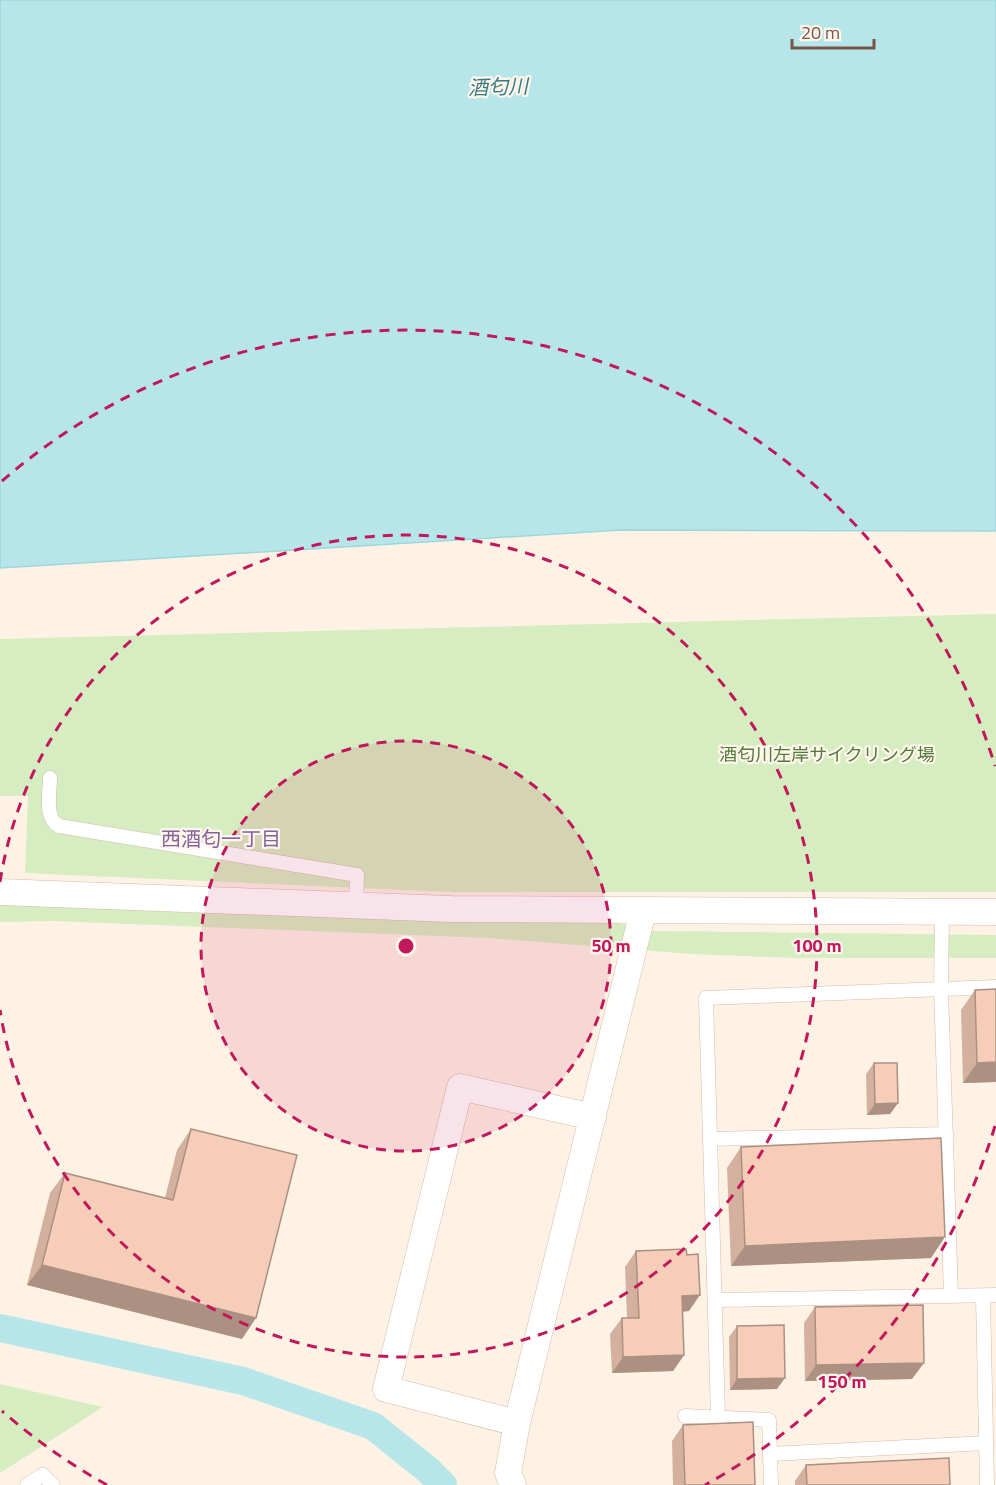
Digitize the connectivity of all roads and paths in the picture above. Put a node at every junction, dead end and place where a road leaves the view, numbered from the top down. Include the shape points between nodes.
1 (50, 778) dead end
2 (0, 892) edge
3 (356, 906) junction
4 (643, 911) junction
5 (996, 912) edge
6 (942, 913) junction
7 (996, 987) edge
8 (941, 989) junction
9 (593, 1117) junction
10 (946, 1134) junction
11 (710, 1139) junction
12 (951, 1296) junction
13 (990, 1296) edge
14 (715, 1300) junction
15 (685, 1416) dead end
16 (718, 1418) junction
17 (517, 1423) junction
18 (986, 1443) junction
19 (770, 1454) junction
20 (27, 1485) edge
21 (53, 1485) edge
22 (513, 1485) edge
23 (771, 1485) edge
24 (987, 1485) edge

1 - 3 lane via 50,815 59,826 357,875
2 - 3 street
3 - 4 street
4 - 6 street
4 - 9 street
5 - 6 street
6 - 8 lane
7 - 8 lane
8 - 10 lane
8 - 11 lane via 706,998
9 - 17 street
9 - 17 street via 460,1087 386,1389
10 - 11 lane
10 - 12 lane
11 - 14 lane
12 - 13 lane
12 - 14 lane
13 - 18 lane
14 - 16 lane
15 - 16 lane
16 - 19 lane via 769,1420
17 - 22 street via 508,1473
18 - 19 lane
18 - 24 lane
19 - 23 lane
20 - 21 lane via 43,1475

